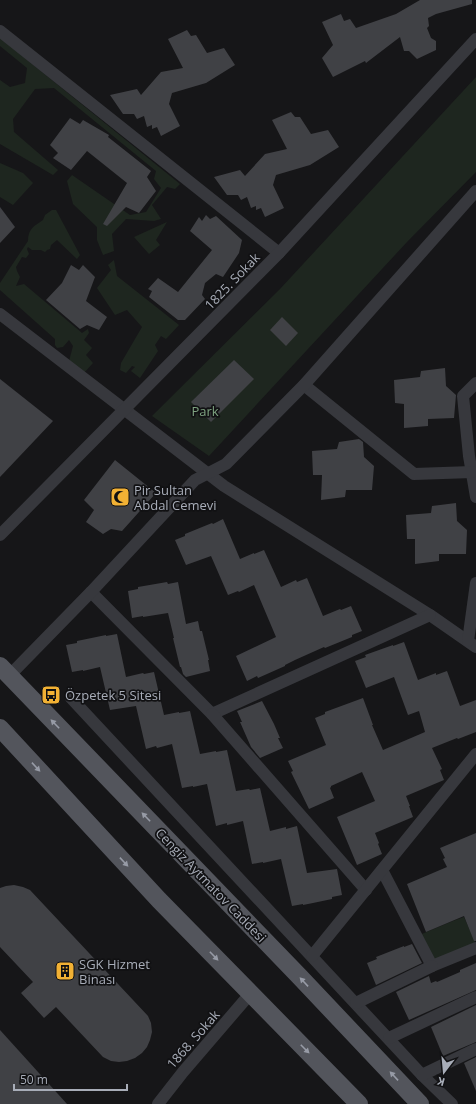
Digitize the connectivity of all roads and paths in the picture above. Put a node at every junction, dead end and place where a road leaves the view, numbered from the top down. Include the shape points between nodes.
1 (0, 31) edge
2 (476, 39) edge
3 (476, 191) edge
4 (279, 252) junction
5 (0, 314) edge
6 (476, 383) edge
7 (304, 385) junction
8 (125, 410) junction
9 (472, 472) junction
10 (208, 473) junction
11 (476, 497) edge
12 (0, 535) edge
13 (476, 583) edge
14 (91, 592) junction
15 (430, 615) junction
16 (472, 644) edge
17 (5, 671) edge
18 (70, 698) dead end
19 (212, 714) junction
20 (0, 728) edge
21 (476, 754) edge
22 (382, 870) junction
23 (366, 890) junction
24 (476, 948) edge
25 (312, 956) junction
26 (432, 966) junction
27 (250, 994) junction
28 (476, 997) edge
29 (356, 1003) junction
30 (389, 1038) junction
31 (476, 1049) edge
32 (422, 1075) junction
33 (158, 1104) edge
34 (359, 1104) edge
35 (420, 1104) edge
36 (452, 1104) edge

1 - 4 street
2 - 4 street, 1825. Sokak
3 - 7 street
4 - 8 street, 1825. Sokak
5 - 8 street
6 - 9 street via 463,396
7 - 9 street via 414,474
7 - 10 street via 226,464
8 - 10 street
8 - 12 street, 1825. Sokak
9 - 11 street
10 - 14 street via 189,486
10 - 15 street via 224,486
13 - 16 street
14 - 17 street
14 - 19 street
15 - 16 street
15 - 19 street
35 -> 17 main road, Cengiz Aytmatov Caddesi
18 - 25 street
19 - 23 street
20 -> 27 main road
21 - 22 street
22 - 23 street
22 - 26 street
23 - 25 street
24 - 26 street
25 - 29 street
26 - 29 street
27 - 33 street, 1868. Sokak
27 -> 34 main road
28 - 30 street
29 - 30 street
30 - 32 street
31 - 32 street
32 - 36 street

